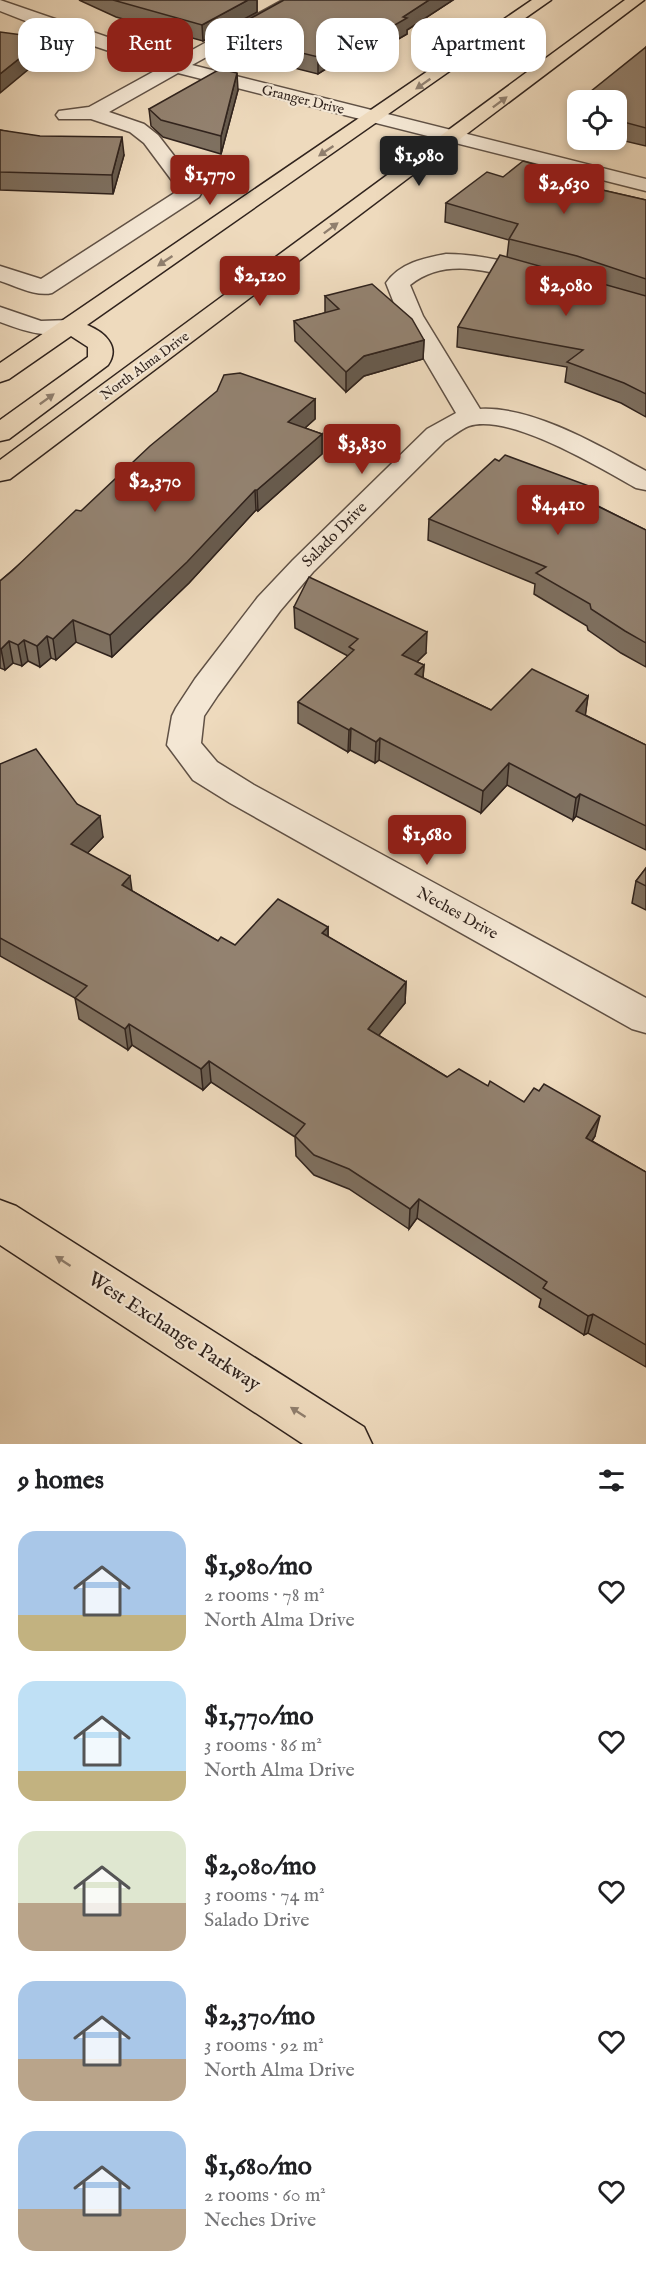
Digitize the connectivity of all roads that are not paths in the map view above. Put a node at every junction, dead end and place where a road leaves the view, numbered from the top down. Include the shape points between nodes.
1 (296, 0) edge
2 (543, 0) edge
3 (636, 0) edge
4 (251, 3) dead end
5 (0, 6) edge
6 (278, 10) junction
7 (107, 44) edge
8 (193, 58) edge
9 (193, 71) edge
10 (167, 72) edge
11 (93, 113) junction
12 (66, 115) dead end
13 (375, 118) junction
14 (453, 137) junction
15 (646, 185) edge
16 (0, 273) edge
17 (564, 284) edge
18 (0, 314) edge
19 (69, 327) junction
20 (0, 374) edge
21 (471, 417) junction
22 (0, 433) edge
23 (0, 472) edge
24 (646, 482) edge
25 (184, 744) joint
26 (646, 1017) edge
27 (0, 1220) edge
28 (347, 1444) edge

1 - 6 street
2 -> 13 main road
14 -> 3 main road, North Alma Drive
4 - 6 street
5 - 7 street, Granger Drive
6 - 8 street
9 - 13 street, Granger Drive
10 - 11 street
11 - 12 street
11 - 16 street via 137,128 151,139 190,192 44,288
13 - 14 street, Granger Drive
13 -> 19 main road
14 - 15 street, Granger Drive
23 -> 14 main road, North Alma Drive
17 - 21 street via 496,265 465,261 422,266 398,283 411,316
18 - 19 street via 39,328
19 - 20 main road
22 -> 19 main road via 99,360 103,352 96,339
21 - 24 street, Salado Drive via 517,422
21 - 25 street, Salado Drive via 436,435 276,596 188,716
25 - 26 street, Neches Drive via 205,771 242,794
28 -> 27 main road, West Exchange Parkway

